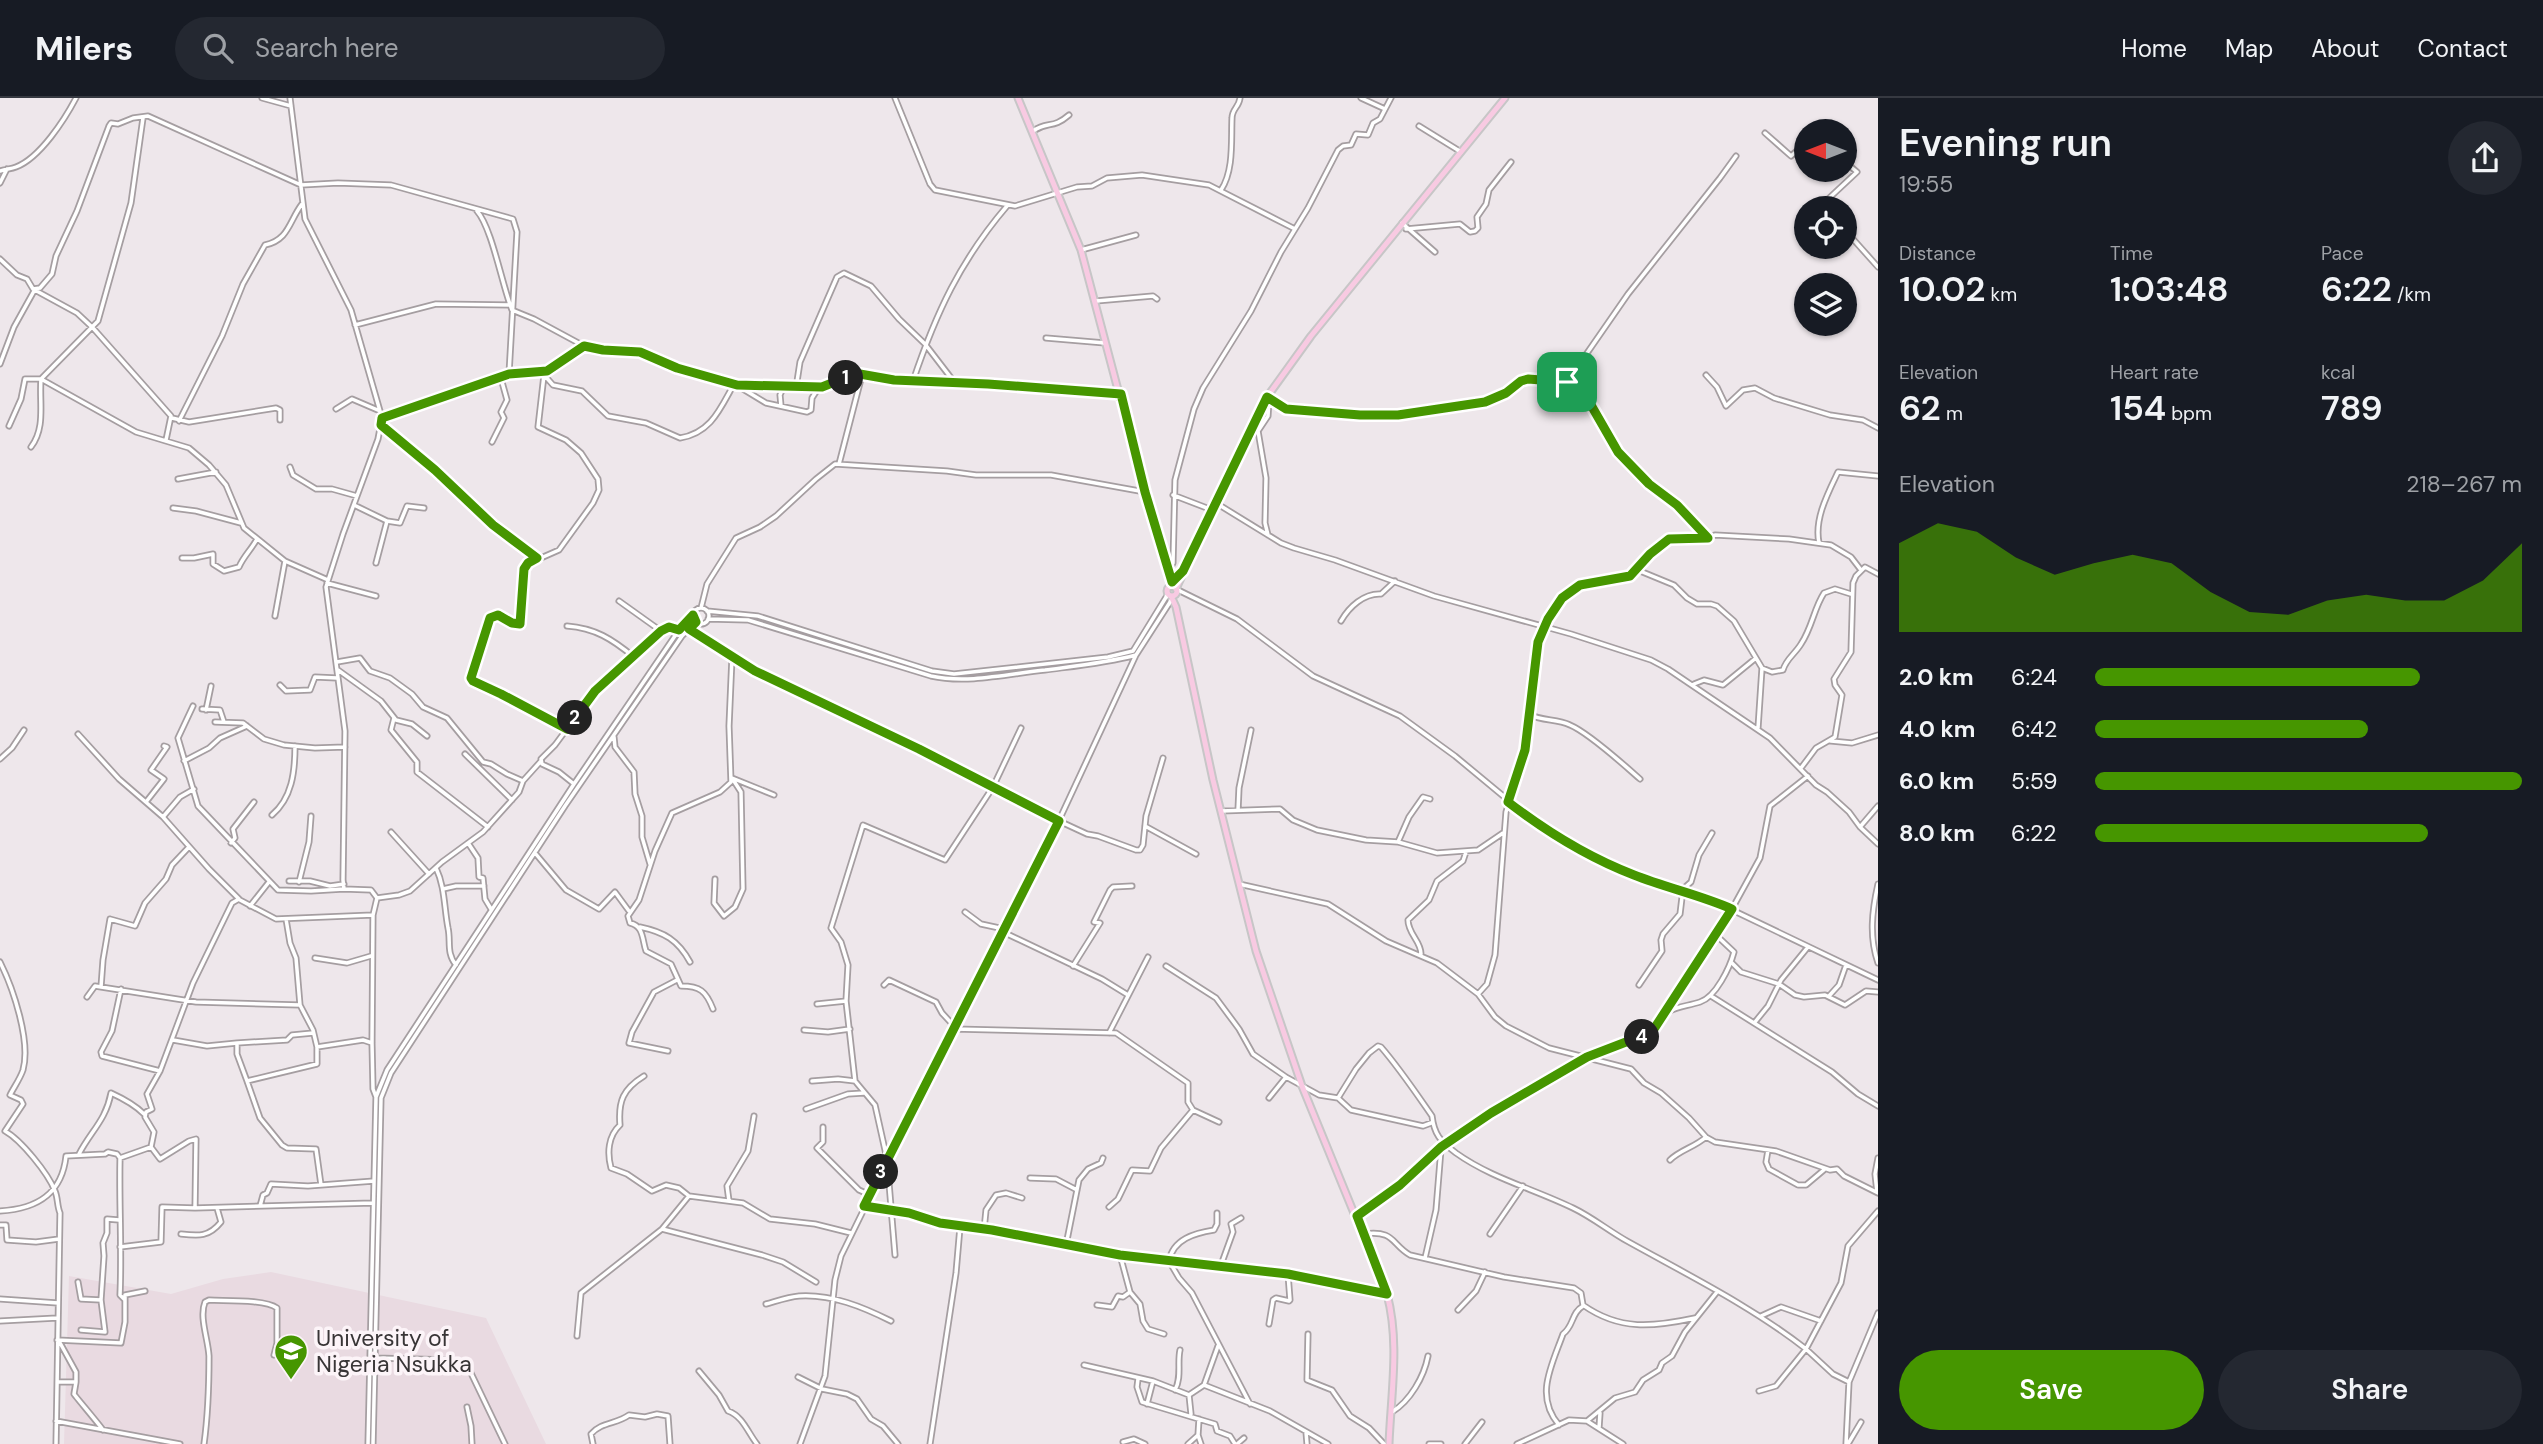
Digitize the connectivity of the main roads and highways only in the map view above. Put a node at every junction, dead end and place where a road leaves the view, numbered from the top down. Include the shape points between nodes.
1 (1018, 98) edge
2 (1505, 98) edge
3 (1172, 591) junction
4 (1386, 1444) edge

1 - 3 main road via 1081,250
2 - 3 main road via 1311,337 1268,398
3 - 4 main road via 1256,951 1302,1086 1357,1216 1394,1320

